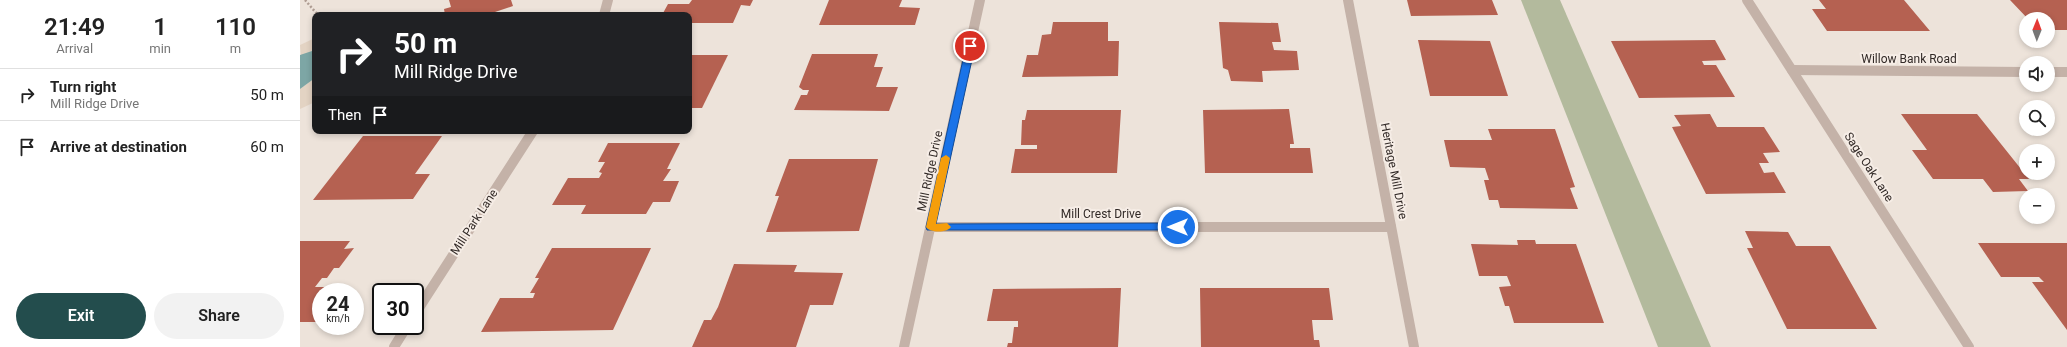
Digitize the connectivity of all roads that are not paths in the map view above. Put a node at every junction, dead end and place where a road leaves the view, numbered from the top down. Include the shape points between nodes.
1 (608, 0) edge
2 (980, 0) edge
3 (1348, 0) edge
4 (1747, 0) edge
5 (605, 12) edge
6 (1792, 70) junction
7 (2019, 72) edge
8 (2055, 72) edge
9 (2067, 72) edge
10 (531, 134) edge
11 (931, 227) junction
12 (1391, 227) junction
13 (424, 300) edge
14 (401, 335) edge
15 (394, 347) edge
16 (904, 347) edge
17 (1414, 347) edge
18 (1968, 347) edge

1 - 5 street
2 - 11 street, Mill Ridge Drive
3 - 12 street, Heritage Mill Drive
4 - 6 street, Sage Oak Lane
6 - 7 street, Willow Bank Road
6 - 18 street, Sage Oak Lane
8 - 9 street
10 - 13 street, Mill Park Lane
11 - 12 street, Mill Crest Drive
11 - 16 street, Mill Ridge Drive
12 - 17 street, Heritage Mill Drive
14 - 15 street

